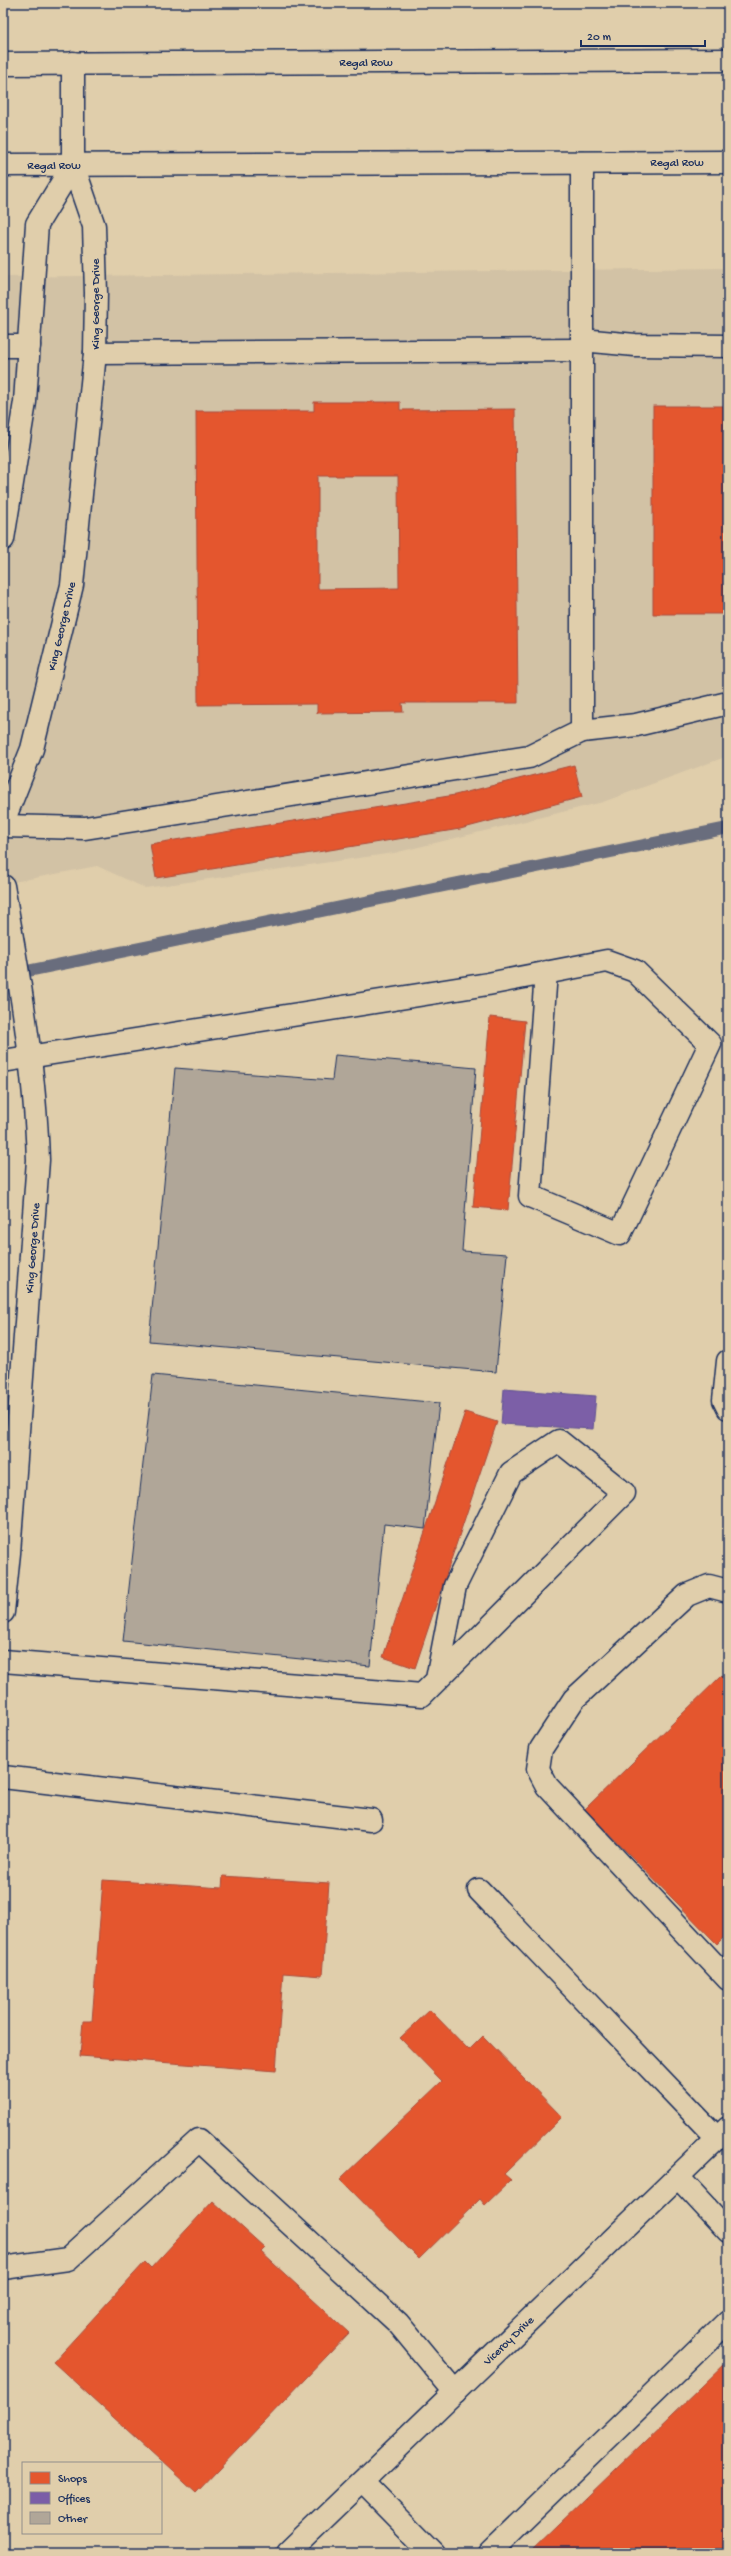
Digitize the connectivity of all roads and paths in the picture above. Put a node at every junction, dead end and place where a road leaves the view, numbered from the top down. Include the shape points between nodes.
1 (728, 60) edge
2 (73, 63) junction
3 (3, 64) edge
4 (728, 162) edge
5 (582, 163) junction
6 (3, 165) edge
7 (73, 165) junction
8 (582, 345) junction
9 (3, 346) edge
10 (29, 346) junction
11 (728, 346) edge
12 (95, 353) junction
13 (3, 539) edge
14 (728, 703) edge
15 (582, 731) junction
16 (3, 822) edge
17 (3, 826) edge
18 (3, 886) edge
19 (546, 972) junction
20 (30, 1058) junction
21 (3, 1061) edge
22 (728, 1360) edge
23 (728, 1408) edge
24 (6, 1553) edge
25 (728, 1591) edge
26 (3, 1612) edge
27 (3, 1661) edge
28 (437, 1679) junction
29 (3, 1777) edge
30 (371, 1820) dead end
31 (479, 1890) dead end
32 (728, 1979) edge
33 (723, 2133) edge
34 (678, 2176) junction
35 (728, 2231) edge
36 (3, 2268) edge
37 (728, 2321) edge
38 (455, 2392) junction
39 (362, 2482) junction
40 (288, 2553) edge
41 (432, 2553) edge
42 (489, 2553) edge

1 - 2 street, Regal Row
2 - 3 street, Regal Row
2 - 7 street
4 - 5 street, Regal Row
5 - 7 street, Regal Row
5 - 8 street
6 - 7 street, Regal Row
7 - 10 street via 37,224
7 - 12 street, King George Drive via 94,226
8 - 11 street
8 - 12 street
8 - 15 street
9 - 10 street
10 - 13 street via 24,402
12 - 16 street, King George Drive via 72,585 32,749
14 - 15 street via 636,725
15 - 17 street via 529,757 84,828
18 - 20 street, King George Drive
19 - 19 street via 607,961 635,971 710,1044 620,1234 530,1196
19 - 20 street via 488,984
20 - 21 street
20 - 24 street, King George Drive via 38,1160
22 - 23 street via 724,1400
24 - 26 street, King George Drive
25 - 32 street via 709,1586 687,1595 574,1699 542,1749 538,1769 547,1786
27 - 28 street via 422,1695
28 - 28 street via 624,1493 559,1441 511,1473 455,1586
29 - 30 street
31 - 33 street
33 - 34 street, Viceroy Drive
34 - 35 street
34 - 38 street, Viceroy Drive
36 - 38 street via 68,2259 199,2140 398,2323
37 - 42 street
38 - 39 street, Viceroy Drive
39 - 40 street, Viceroy Drive
39 - 41 street

